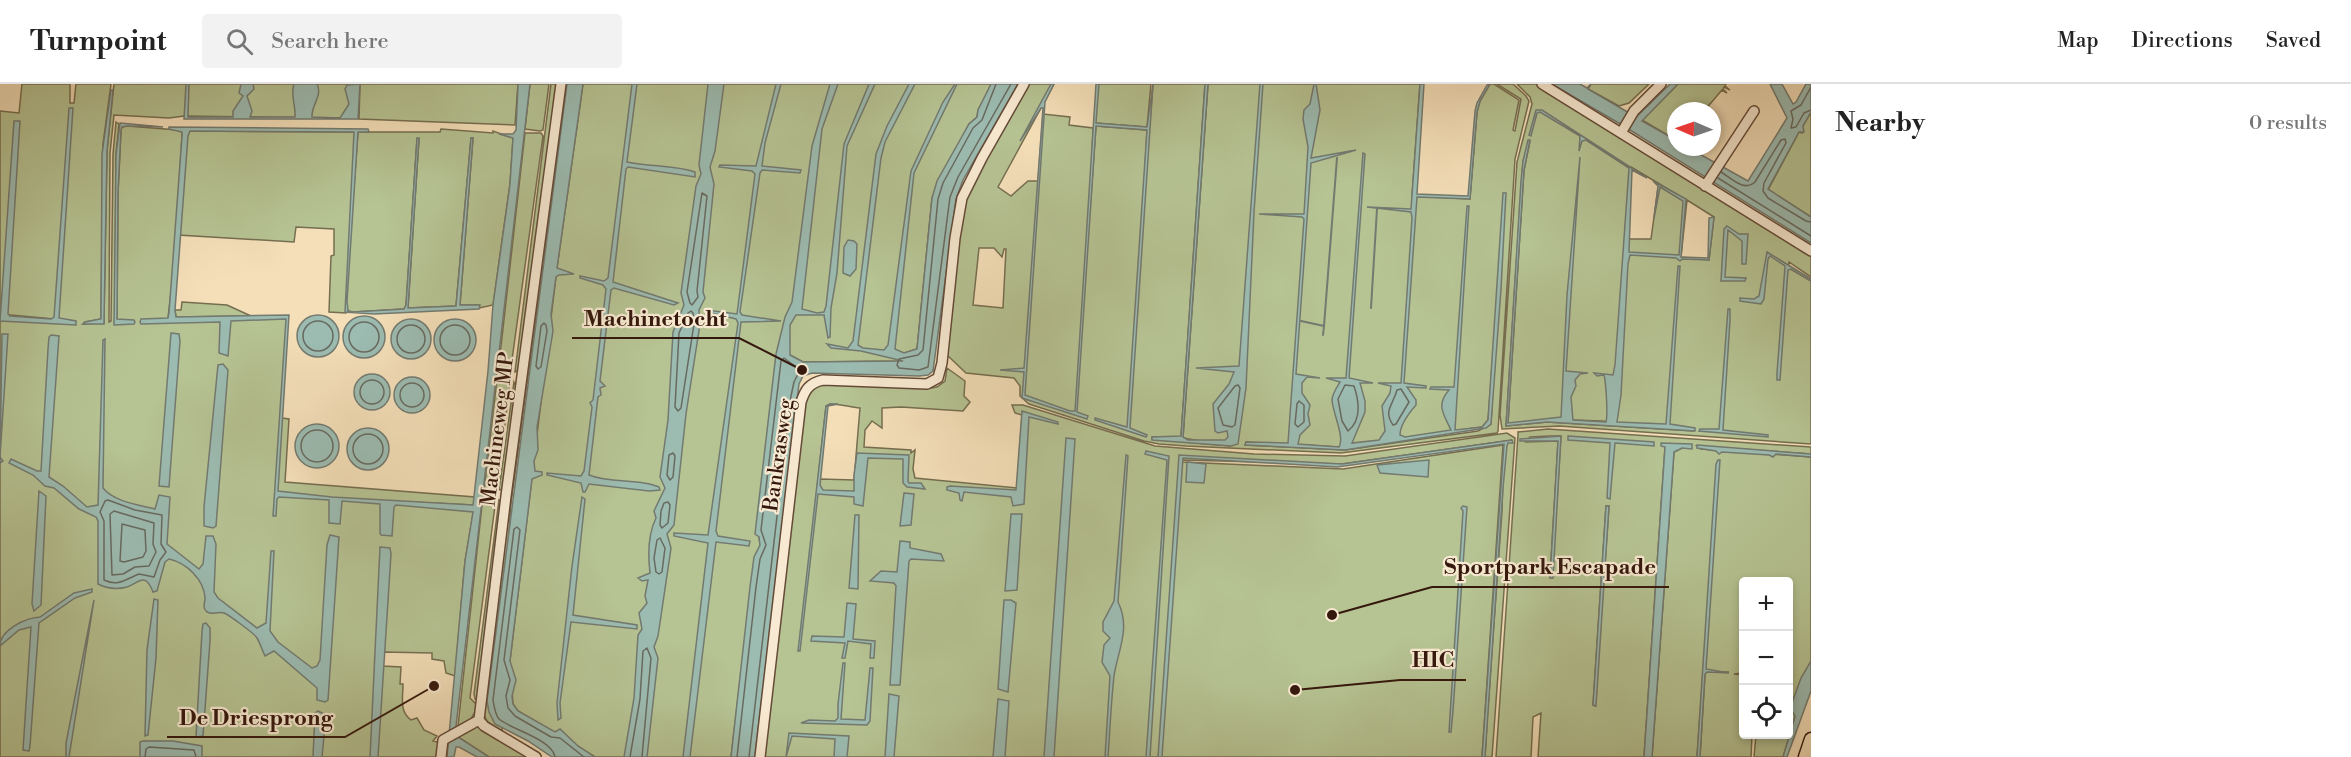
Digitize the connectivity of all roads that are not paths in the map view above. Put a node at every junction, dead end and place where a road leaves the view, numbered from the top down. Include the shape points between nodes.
1 (561, 84) edge
2 (1024, 84) edge
3 (1542, 84) edge
4 (1661, 84) edge
5 (1755, 111) dead end
6 (1622, 130) junction
7 (1707, 183) junction
8 (1811, 251) edge
9 (479, 720) junction
10 (1811, 739) edge
11 (441, 757) edge
12 (536, 757) edge
13 (760, 757) edge
14 (1805, 757) edge

1 - 9 street, Machineweg MP
2 - 13 street, Bankrasweg via 962,198 938,378 927,384 823,380 813,382 804,394
3 - 6 street
4 - 6 street via 1634,111
5 - 7 street
6 - 7 street
7 - 8 street
9 - 11 street via 447,736
9 - 12 street
10 - 14 main road

